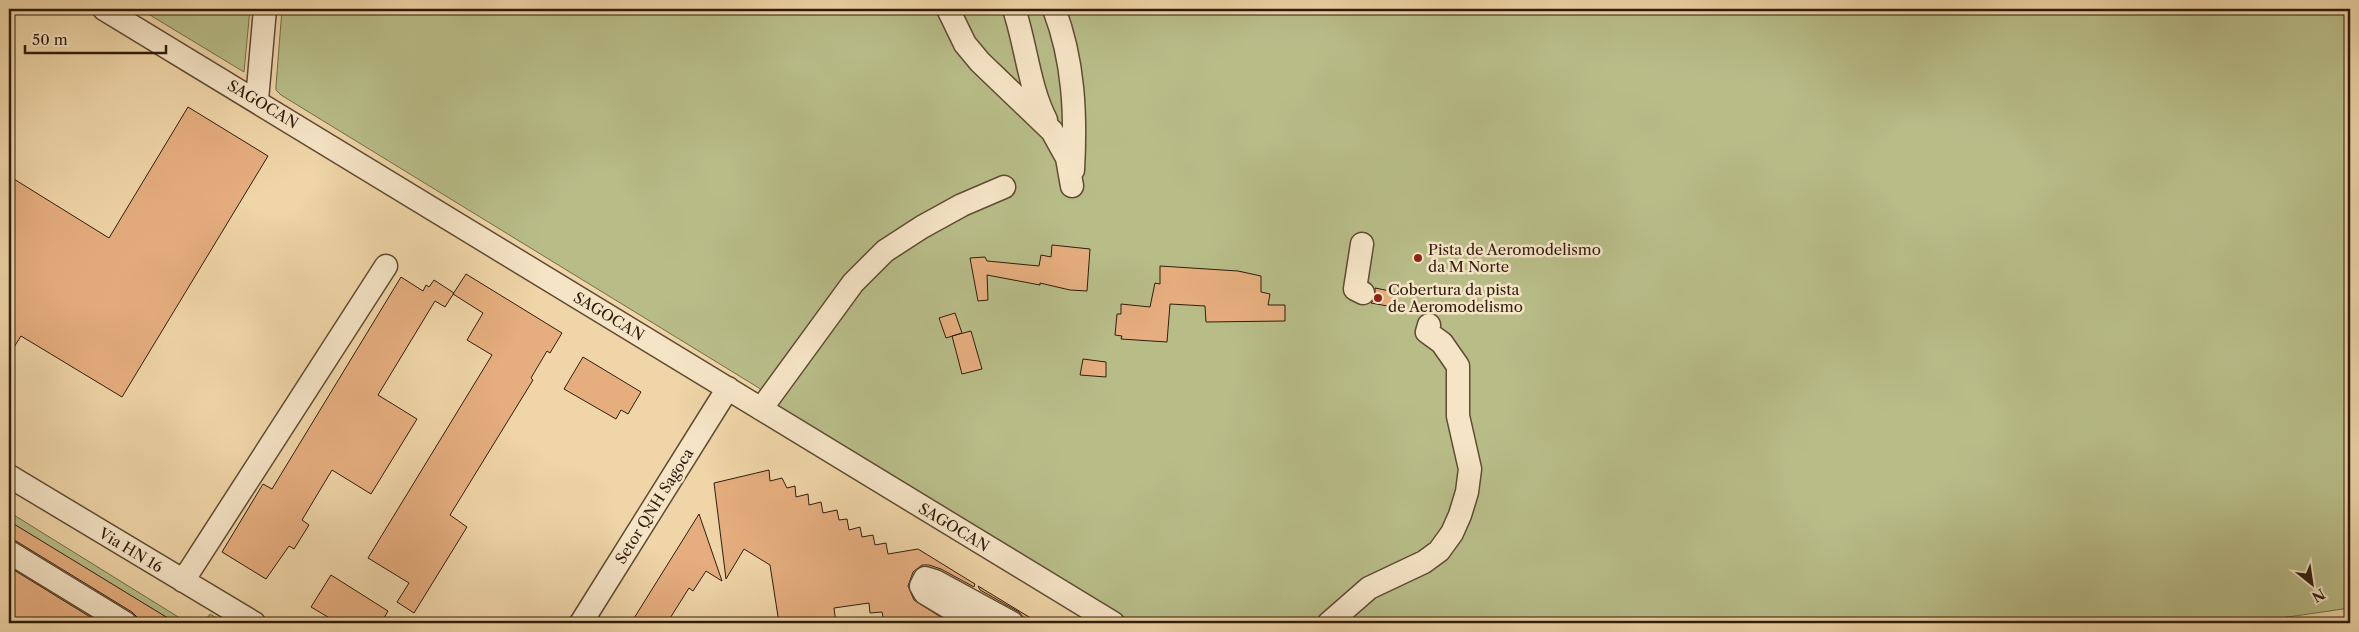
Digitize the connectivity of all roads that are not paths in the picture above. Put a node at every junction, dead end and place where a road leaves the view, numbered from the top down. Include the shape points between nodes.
1 (104, 9) edge
2 (265, 9) edge
3 (1014, 9) edge
4 (1054, 9) edge
5 (951, 16) edge
6 (257, 100) junction
7 (1040, 107) junction
8 (1052, 131) junction
9 (1004, 187) dead end
10 (1362, 244) dead end
11 (386, 266) dead end
12 (1363, 293) dead end
13 (1429, 325) dead end
14 (728, 388) junction
15 (761, 409) junction
16 (9, 476) edge
17 (9, 552) edge
18 (182, 581) junction
19 (125, 623) edge
20 (254, 623) edge
21 (581, 623) edge
22 (975, 623) edge
23 (1012, 623) edge
24 (1113, 623) edge
25 (1329, 623) edge

1 - 6 street, SAGOCAN
2 - 6 street
3 - 7 street
4 - 8 street via 1071,71 1075,128 1072,186 1067,158
5 - 7 street via 1001,61
5 - 8 street via 965,44 980,62
6 - 14 street, SAGOCAN
7 - 8 street
9 - 15 street via 962,205 885,251 853,283
10 - 12 street via 1355,289
11 - 18 street
13 - 25 street via 1427,332 1442,343 1458,366 1458,416 1470,470 1460,515 1439,550 1424,562 1369,588
14 - 15 street, SAGOCAN
14 - 21 street, Setor QNH Sagoca
15 - 24 street, SAGOCAN
16 - 18 street, Via HN 16
17 - 19 street
18 - 20 street, Via HN 16
22 - 23 street via 925,593 921,586 925,578

